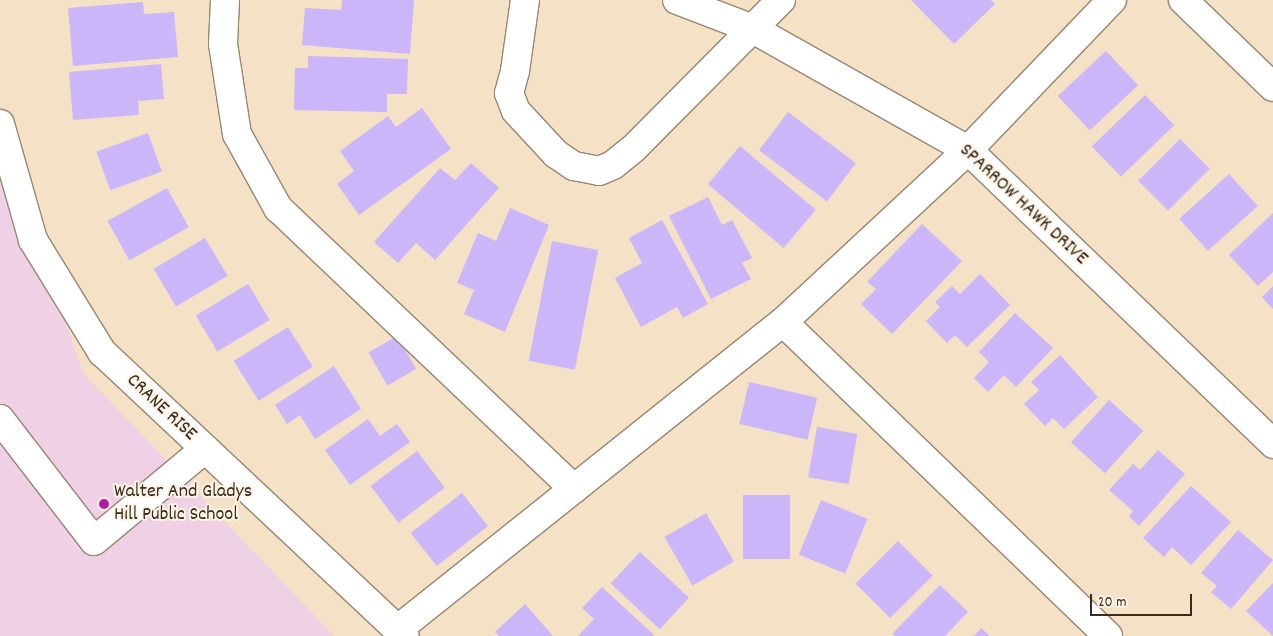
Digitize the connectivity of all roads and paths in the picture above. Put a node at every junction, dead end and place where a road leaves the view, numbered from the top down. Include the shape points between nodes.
1 (225, 0) edge
2 (524, 0) edge
3 (677, 0) edge
4 (781, 0) edge
5 (1112, 0) edge
6 (1183, 0) edge
7 (752, 29) junction
8 (1273, 87) edge
9 (0, 124) edge
10 (968, 150) junction
11 (783, 322) junction
12 (0, 419) edge
13 (1273, 444) edge
14 (205, 449) junction
15 (574, 489) junction
16 (401, 633) edge
17 (1108, 636) edge

1 - 15 street via 224,44 237,134 278,208
2 - 7 street via 515,72 508,94 516,112 556,154 574,166 599,170 613,165 633,149
3 - 7 street, SPARROW HAWK DRIVE
4 - 7 street
5 - 10 street
6 - 8 street
7 - 10 street, SPARROW HAWK DRIVE
9 - 14 street, CRANE RISE via 33,240 102,352
10 - 11 street
10 - 13 street, SPARROW HAWK DRIVE
11 - 15 street
11 - 17 street
12 - 14 street via 94,541
14 - 16 street, CRANE RISE
15 - 16 street

